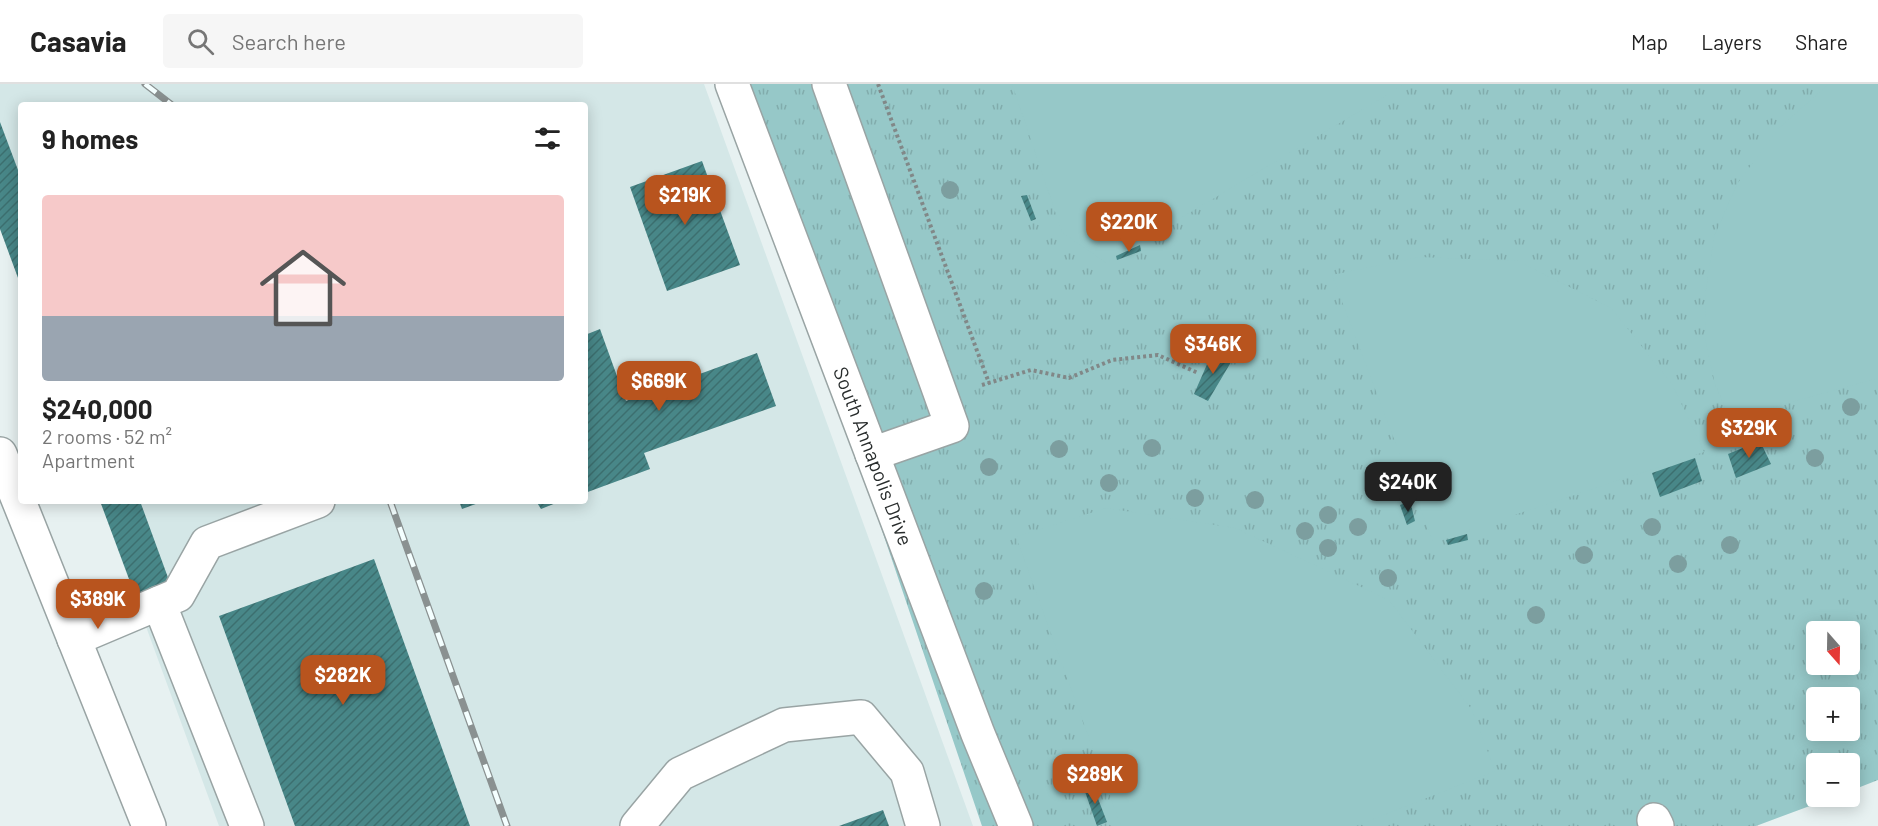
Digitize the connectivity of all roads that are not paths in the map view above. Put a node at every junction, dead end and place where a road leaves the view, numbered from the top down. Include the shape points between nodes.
1 (732, 84) edge
2 (829, 84) edge
3 (0, 454) edge
4 (872, 454) junction
5 (18, 499) edge
6 (20, 504) edge
7 (310, 504) edge
8 (159, 603) junction
9 (74, 639) junction
10 (148, 826) edge
11 (247, 826) edge
12 (637, 826) edge
13 (923, 826) edge
14 (1016, 826) edge

1 - 4 street, South Annapolis Drive
2 - 4 street via 952,426
3 - 5 street
4 - 14 street, South Annapolis Drive
6 - 9 street
7 - 8 street via 207,543 178,595
8 - 9 street
8 - 11 street
9 - 10 street
12 - 13 street via 680,774 784,725 861,717 907,772

